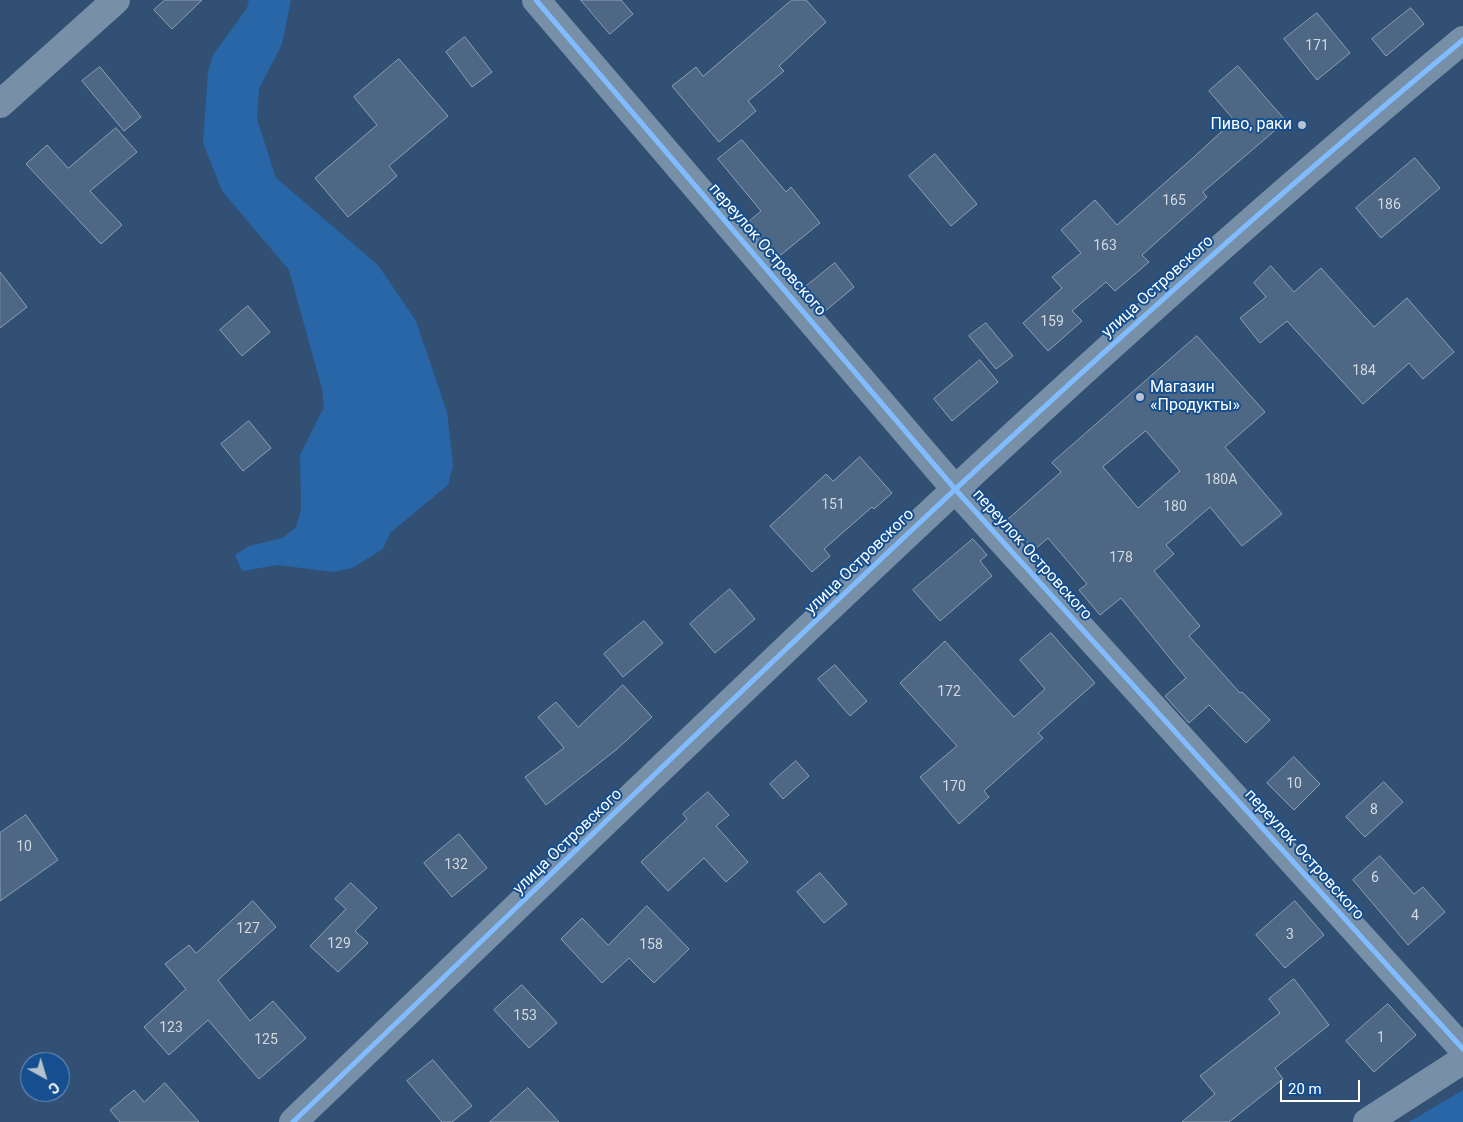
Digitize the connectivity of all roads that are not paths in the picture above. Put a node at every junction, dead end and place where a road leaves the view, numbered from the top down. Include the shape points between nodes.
1 (116, 0) edge
2 (536, 0) edge
3 (1463, 40) edge
4 (0, 104) edge
5 (955, 489) junction
6 (1463, 1049) edge
7 (1463, 1060) edge
8 (293, 1122) edge
9 (1367, 1122) edge

1 - 4 street
2 - 5 street, переулок Островского
3 - 5 street, улица Островского via 1169,292
5 - 6 street, переулок Островского
5 - 8 street, улица Островского
7 - 9 street

